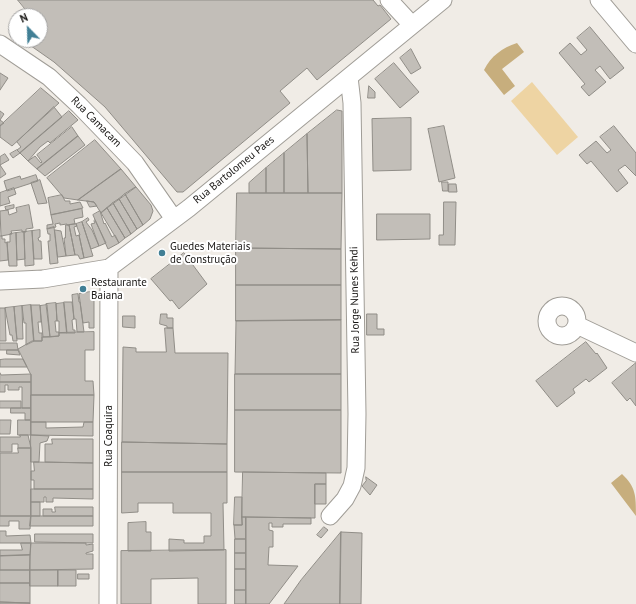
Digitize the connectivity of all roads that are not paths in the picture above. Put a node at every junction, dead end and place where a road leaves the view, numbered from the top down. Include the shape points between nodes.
1 (389, 0) edge
2 (443, 0) edge
3 (599, 0) edge
4 (412, 25) junction
5 (0, 44) edge
6 (636, 44) edge
7 (349, 76) junction
8 (174, 219) junction
9 (109, 268) junction
10 (0, 281) edge
11 (577, 325) dead end
12 (636, 353) edge
13 (330, 516) dead end
14 (108, 604) edge

1 - 4 street
2 - 4 street, Rua Bartolomeu Paes
3 - 6 street
4 - 7 street, Rua Bartolomeu Paes
5 - 8 street, Rua Camacam via 49,77 84,110 135,163
7 - 8 street, Rua Bartolomeu Paes
7 - 13 street, Rua Jorge Nunes Kehdi via 352,103 356,468 352,486 345,499
8 - 9 street, Rua Bartolomeu Paes
9 - 10 street, Rua Bartolomeu Paes via 43,279
9 - 14 street, Rua Coaquira
11 - 12 street

